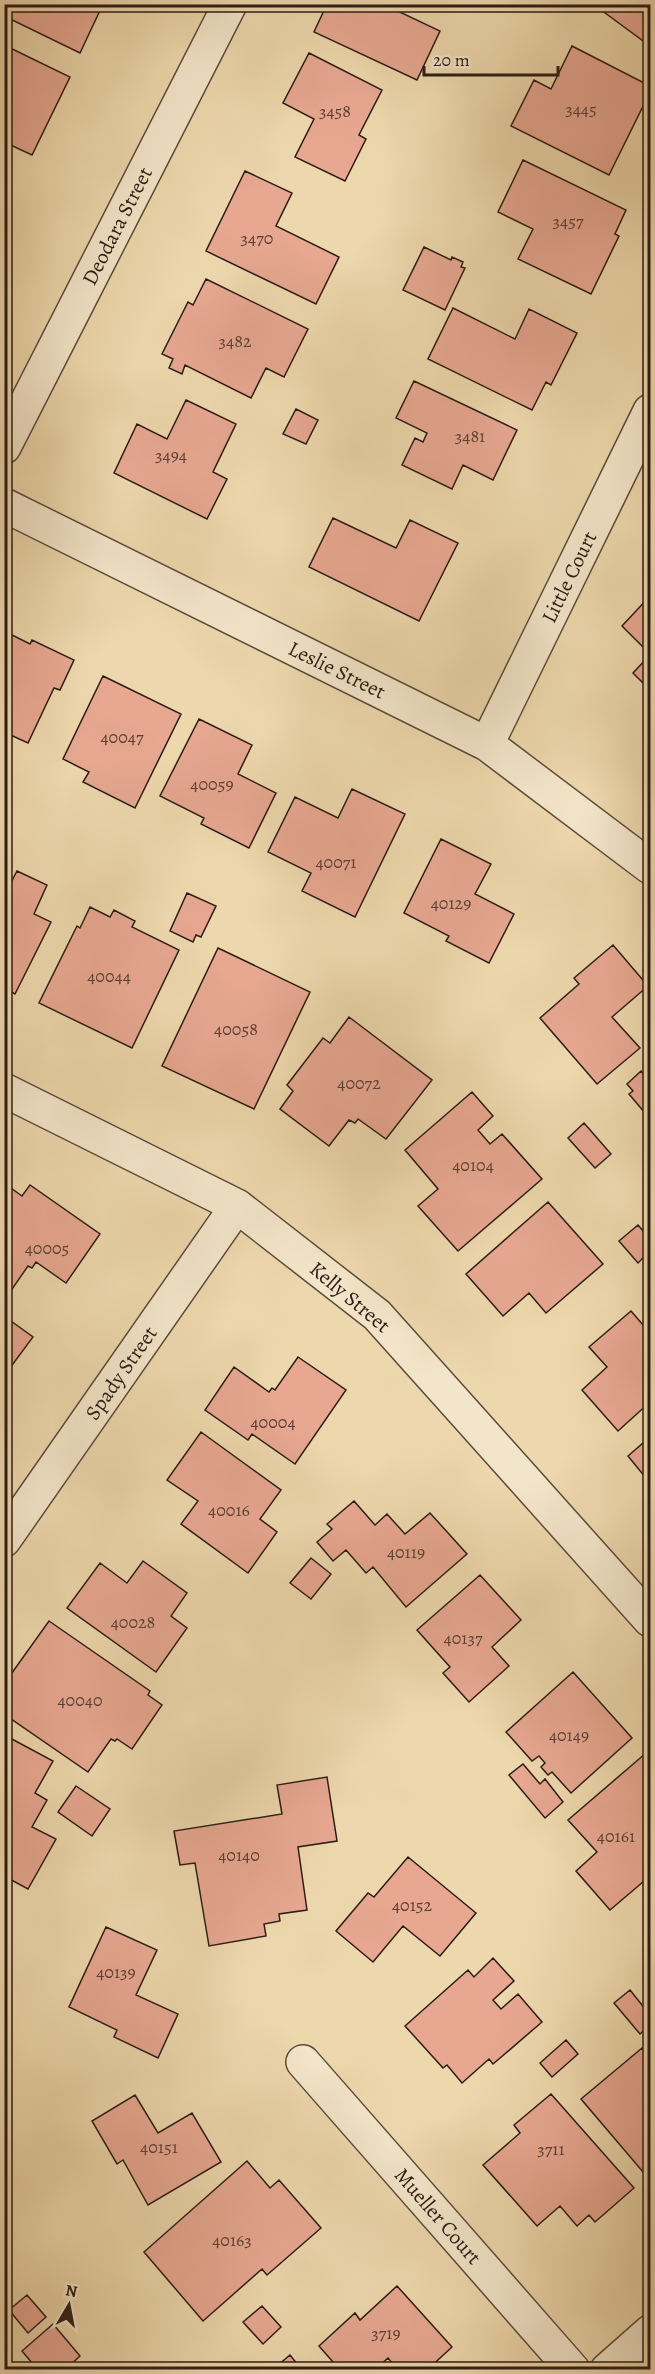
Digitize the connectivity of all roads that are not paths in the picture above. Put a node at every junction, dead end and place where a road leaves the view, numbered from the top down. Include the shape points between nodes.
1 (230, 4) edge
2 (651, 411) edge
3 (4, 447) edge
4 (4, 505) edge
5 (487, 744) junction
6 (651, 867) edge
7 (4, 1090) edge
8 (237, 1206) junction
9 (4, 1540) edge
10 (651, 1620) edge
11 (303, 2062) dead end
12 (651, 2332) edge
13 (573, 2370) edge
14 (607, 2370) edge

1 - 3 street, Deodara Street
2 - 5 street, Little Court
4 - 5 street, Leslie Street
5 - 6 street, Leslie Street
7 - 8 street, Kelly Street
8 - 9 street, Spady Street
8 - 10 street, Kelly Street via 377,1315
11 - 13 street, Mueller Court
12 - 14 street

